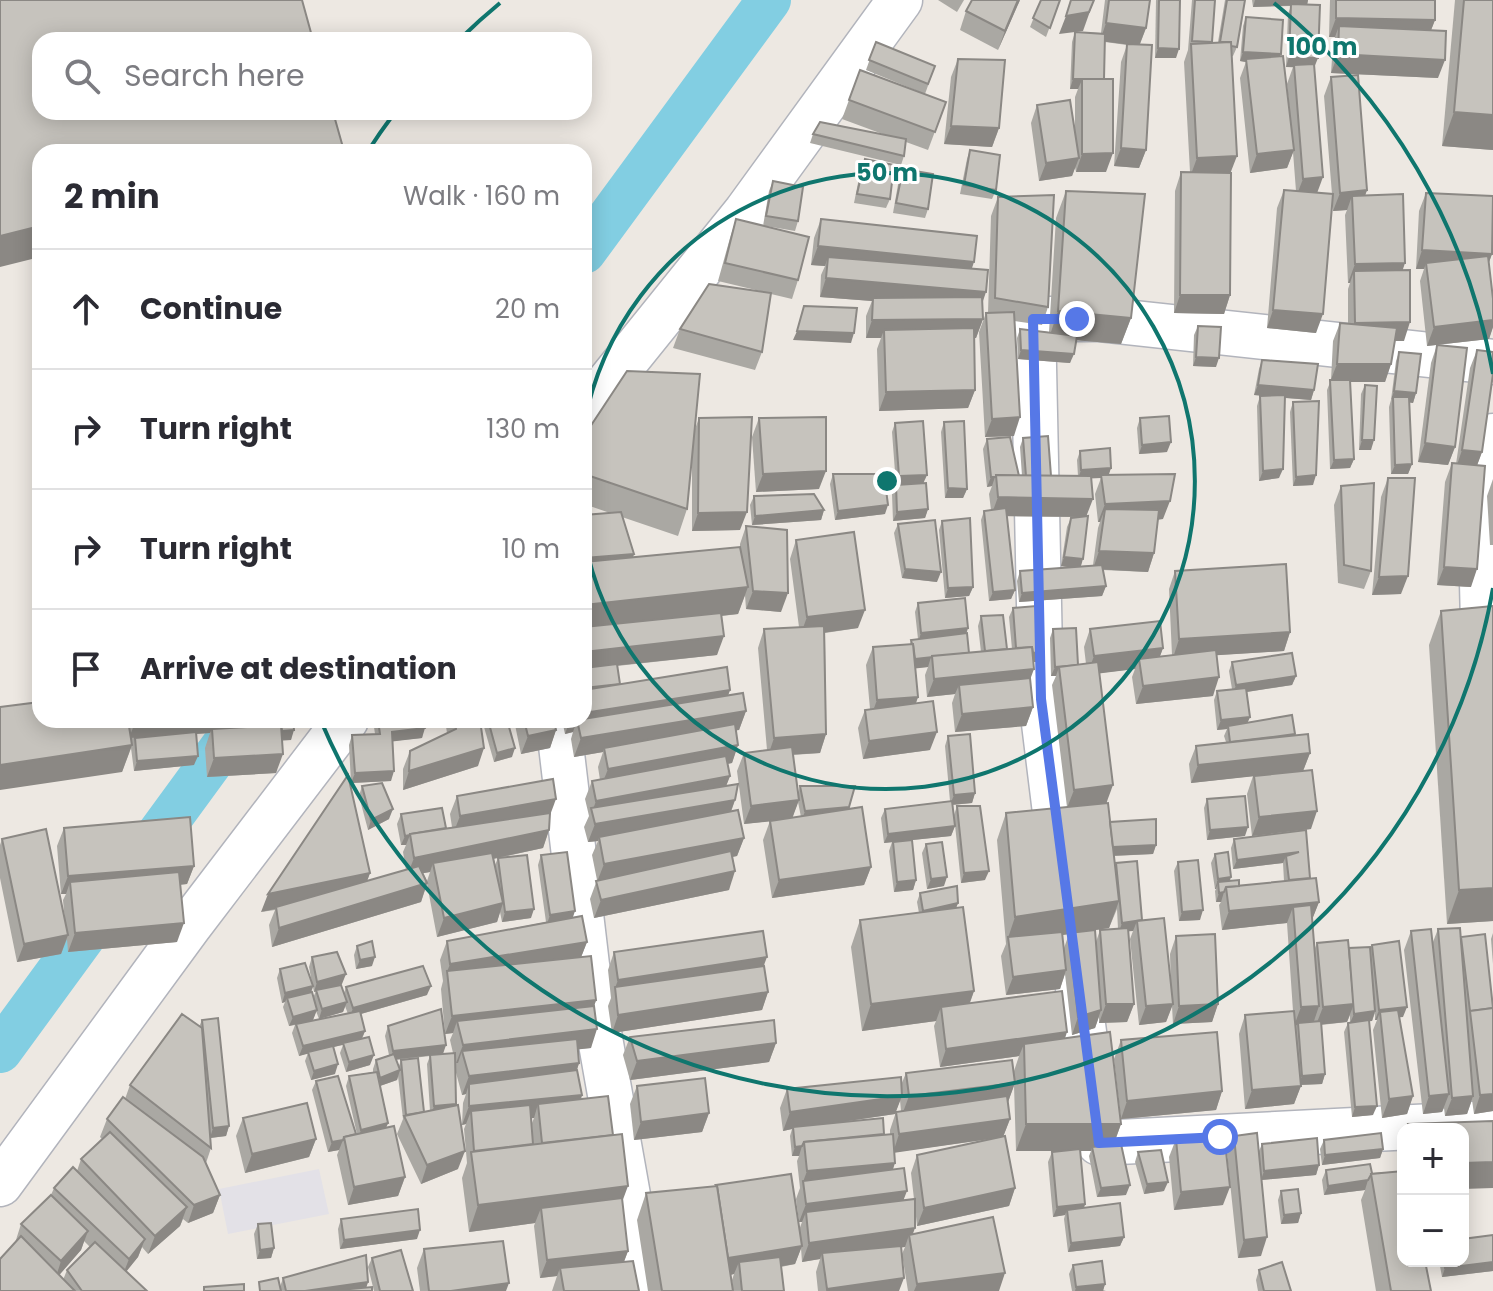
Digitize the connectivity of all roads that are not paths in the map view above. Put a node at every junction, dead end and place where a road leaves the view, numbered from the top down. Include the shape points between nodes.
1 (900, 0) edge
2 (1493, 362) edge
3 (592, 403) edge
4 (1493, 436) edge
5 (1486, 710) edge
6 (340, 728) edge
7 (559, 728) edge
8 (1493, 1123) edge
9 (0, 1184) edge
10 (645, 1291) edge

1 - 3 street via 746,212
2 - 8 street via 1098,319 1033,319 1041,699 1099,1143
4 - 5 street via 1482,583
6 - 9 street
7 - 10 street via 587,965

